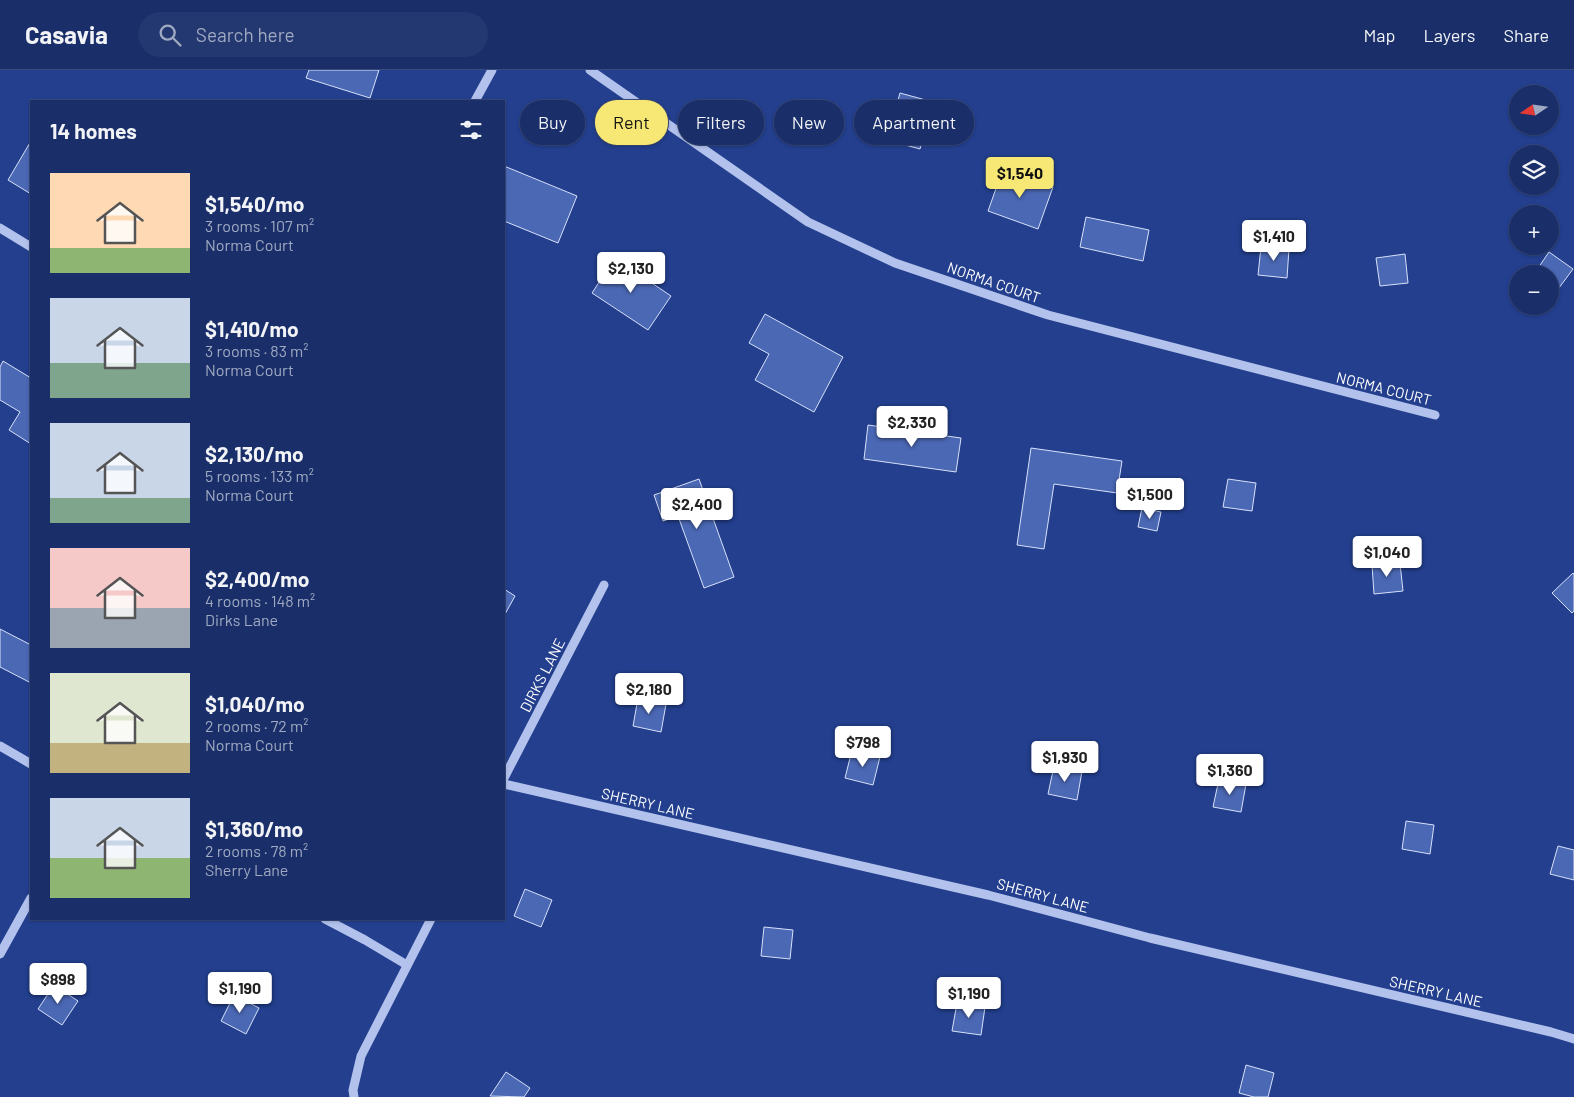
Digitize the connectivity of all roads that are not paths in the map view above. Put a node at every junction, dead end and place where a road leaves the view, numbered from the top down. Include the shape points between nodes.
1 (492, 70) edge
2 (590, 70) edge
3 (476, 100) edge
4 (0, 228) edge
5 (30, 246) edge
6 (1435, 415) dead end
7 (604, 586) dead end
8 (0, 746) edge
9 (30, 763) edge
10 (505, 776) edge
11 (505, 784) edge
12 (30, 900) edge
13 (326, 920) edge
14 (430, 920) edge
15 (0, 954) edge
16 (407, 965) junction
17 (1574, 1039) edge
18 (354, 1097) edge

1 - 3 street
2 - 6 street, NORMA COURT via 808,222 895,264 1048,315
4 - 5 street
7 - 10 street, DIRKS LANE
8 - 9 street
11 - 17 street, SHERRY LANE via 988,895 1150,938
12 - 15 street
13 - 16 street
14 - 16 street
16 - 18 street via 361,1056

